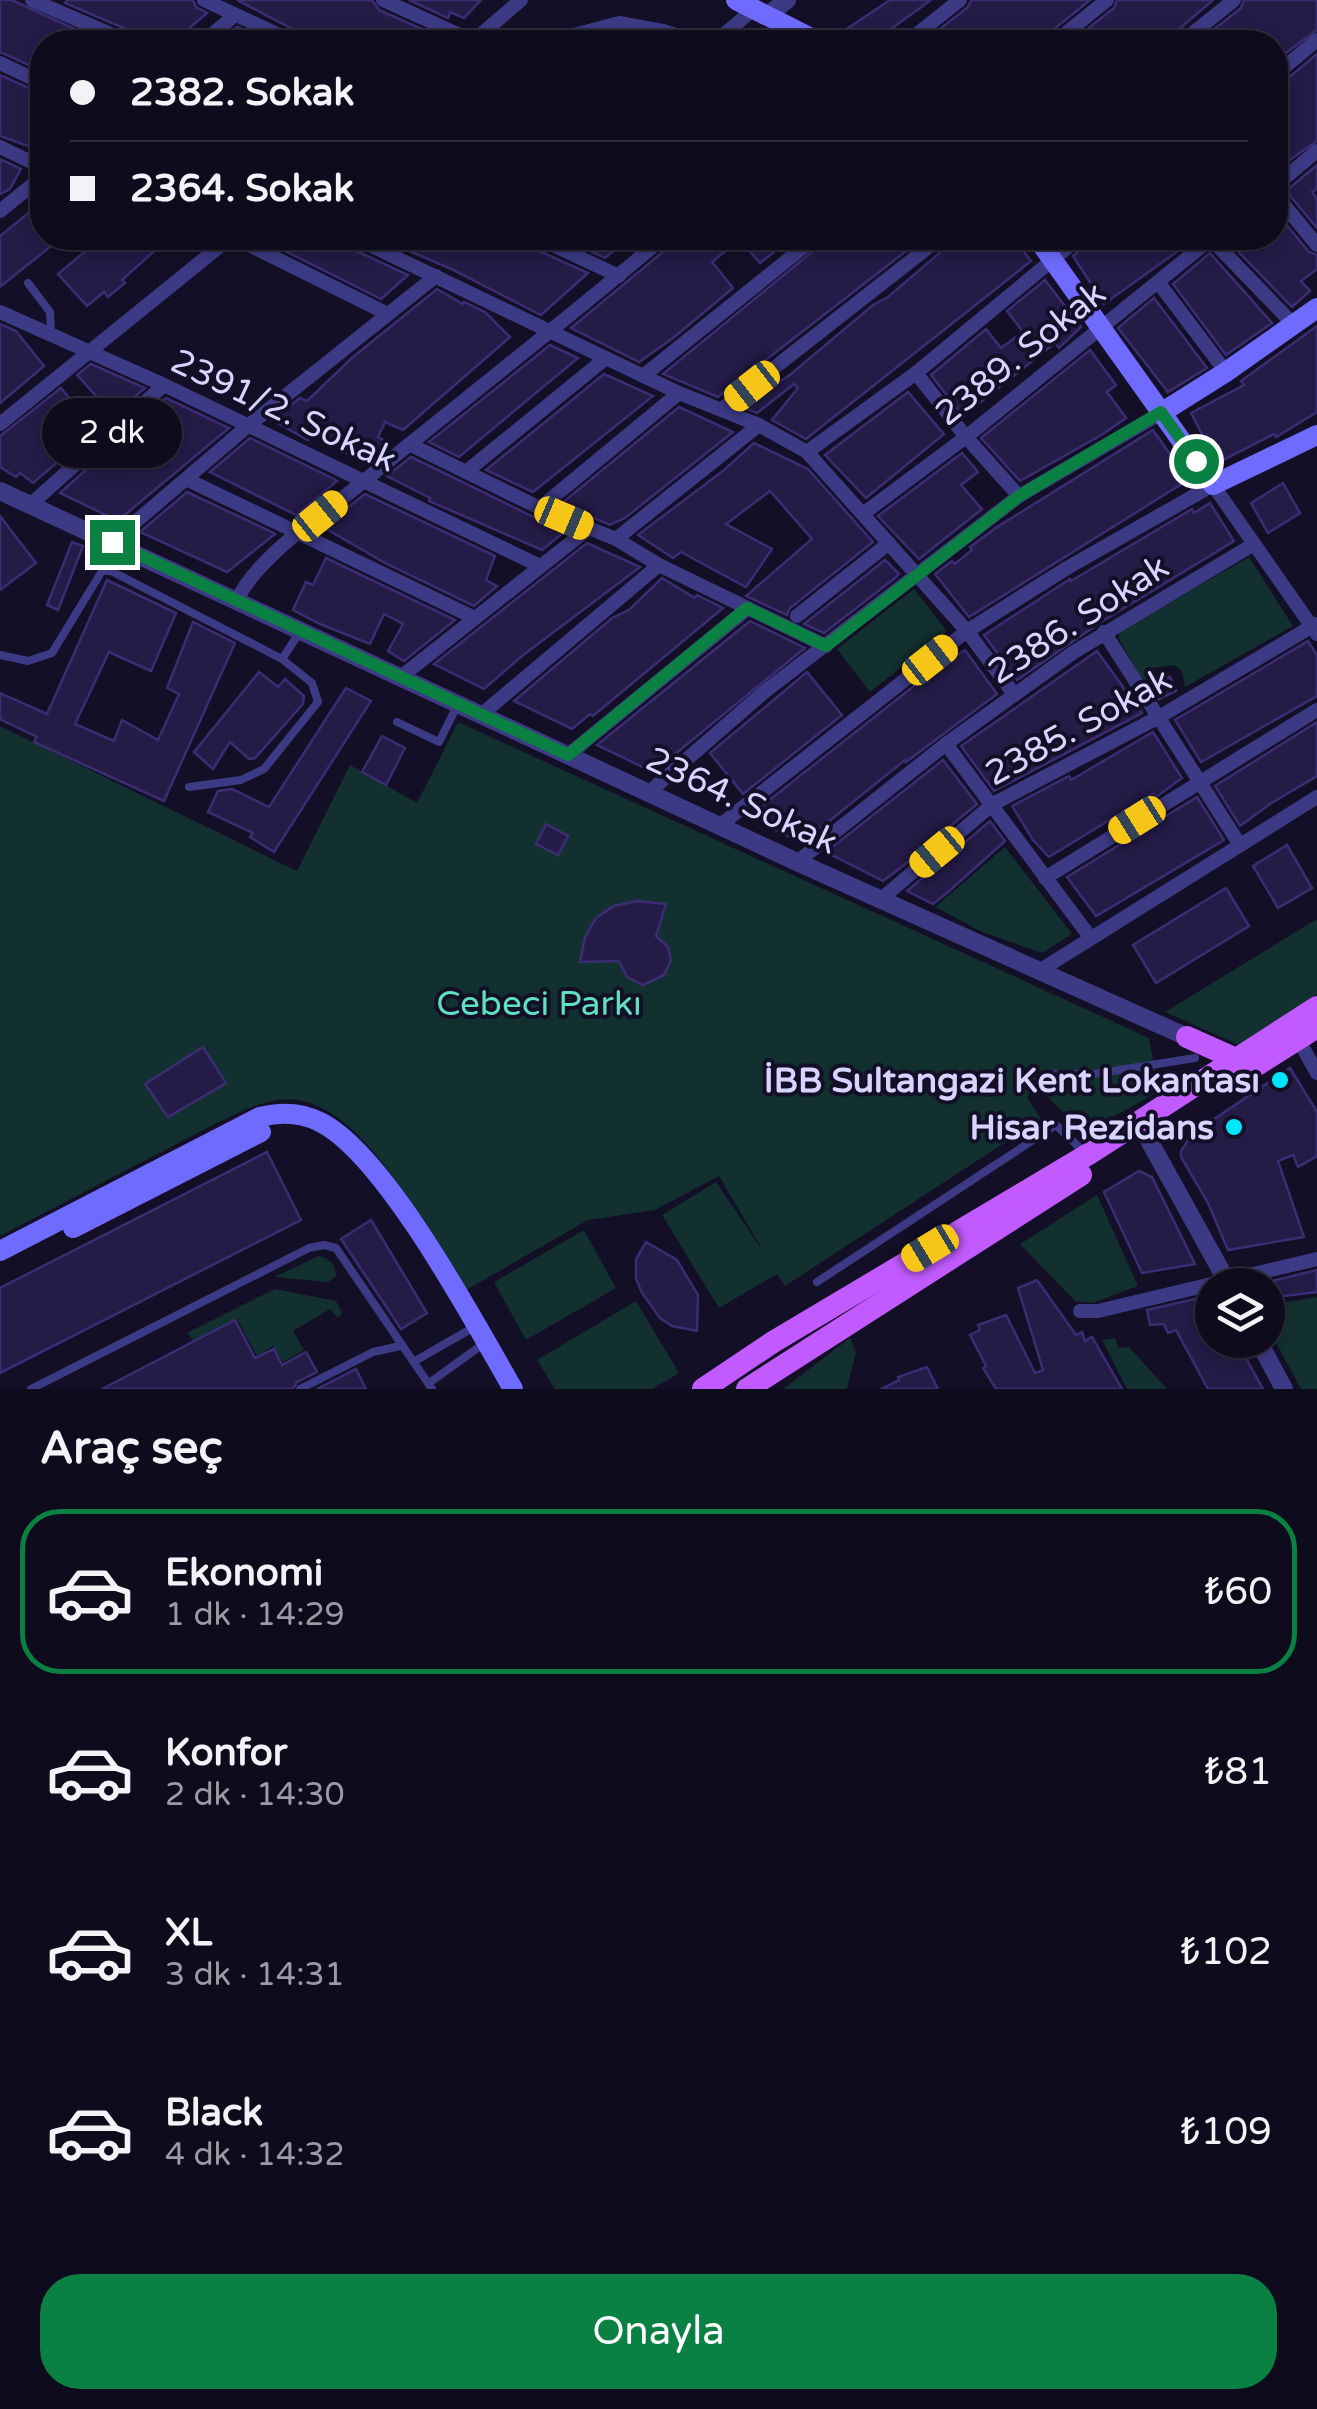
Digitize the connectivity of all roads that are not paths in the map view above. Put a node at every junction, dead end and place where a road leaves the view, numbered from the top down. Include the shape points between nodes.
1 (32, 0) edge
2 (204, 0) edge
3 (382, 0) edge
4 (522, 0) edge
5 (788, 0) edge
6 (960, 0) edge
7 (1107, 0) edge
8 (1234, 0) edge
9 (753, 8) edge
10 (234, 14) junction
11 (101, 30) edge
12 (216, 30) edge
13 (268, 30) edge
14 (446, 30) edge
15 (486, 30) edge
16 (593, 30) edge
17 (658, 30) edge
18 (728, 30) edge
19 (796, 30) edge
20 (921, 30) edge
21 (1071, 30) edge
22 (1197, 30) edge
23 (1317, 40) edge
24 (0, 64) edge
25 (1288, 65) edge
26 (30, 78) edge
27 (0, 147) edge
28 (1317, 151) edge
29 (30, 161) edge
30 (1288, 175) edge
31 (30, 187) edge
32 (1288, 210) edge
33 (0, 211) edge
34 (1317, 245) edge
35 (217, 250) edge
36 (257, 250) edge
37 (381, 250) edge
38 (564, 250) edge
39 (650, 250) edge
40 (800, 250) edge
41 (925, 250) edge
42 (1045, 250) edge
43 (1064, 250) edge
44 (1197, 250) edge
45 (1222, 250) edge
46 (1052, 260) junction
47 (436, 276) junction
48 (619, 276) junction
49 (1158, 282) junction
50 (28, 283) dead end
51 (1317, 308) edge
52 (0, 312) edge
53 (388, 314) junction
54 (1294, 325) junction
55 (1100, 326) junction
56 (553, 332) junction
57 (51, 336) junction
58 (88, 353) junction
59 (606, 358) junction
60 (1226, 372) junction
61 (916, 373) junction
62 (643, 376) junction
63 (164, 386) junction
64 (679, 393) junction
65 (723, 408) junction
66 (1161, 412) junction
67 (0, 424) edge
68 (248, 425) junction
69 (759, 425) junction
70 (1317, 435) edge
71 (966, 437) junction
72 (409, 444) junction
73 (807, 452) junction
74 (467, 471) junction
75 (188, 480) junction
76 (364, 481) junction
77 (1212, 485) junction
78 (0, 491) edge
79 (1019, 496) junction
80 (30, 505) junction
81 (540, 508) junction
82 (864, 513) junction
83 (588, 529) junction
84 (299, 534) junction
85 (616, 539) junction
86 (112, 542) junction
87 (889, 543) junction
88 (1254, 544) junction
89 (659, 565) junction
90 (540, 566) junction
91 (917, 576) junction
92 (237, 600) junction
93 (747, 608) junction
94 (797, 616) dead end
95 (475, 618) junction
96 (1315, 628) edge
97 (301, 630) junction
98 (967, 632) junction
99 (1104, 632) junction
100 (826, 646) junction
101 (0, 654) edge
102 (282, 659) junction
103 (402, 676) junction
104 (1014, 694) junction
105 (458, 704) junction
106 (1317, 710) edge
107 (482, 714) junction
108 (1159, 717) junction
109 (397, 722) dead end
110 (946, 744) junction
111 (568, 755) junction
112 (1198, 781) junction
113 (190, 786) dead end
114 (648, 793) junction
115 (1317, 797) edge
116 (993, 804) junction
117 (719, 826) junction
118 (1240, 844) junction
119 (797, 862) junction
120 (1045, 878) junction
121 (880, 900) junction
122 (1090, 936) junction
123 (1039, 971) junction
124 (1317, 1006) edge
125 (1308, 1034) edge
126 (1191, 1047) junction
127 (1244, 1063) junction
128 (1317, 1073) edge
129 (1052, 1074) dead end
130 (1186, 1092) junction
131 (1146, 1136) junction
132 (1088, 1155) junction
133 (0, 1251) edge
134 (1317, 1259) edge
135 (0, 1266) edge
136 (1219, 1268) edge
137 (1282, 1268) edge
138 (818, 1282) dead end
139 (1195, 1289) edge
140 (1080, 1311) dead end
141 (475, 1338) junction
142 (400, 1346) junction
143 (1268, 1358) edge
144 (415, 1361) junction
145 (431, 1386) edge
146 (31, 1389) edge
147 (300, 1389) edge
148 (499, 1389) edge
149 (513, 1389) edge
150 (703, 1389) edge
151 (747, 1389) edge
152 (1284, 1389) edge

1 - 11 street
2 - 10 street
3 - 14 street
4 - 15 street
5 - 9 street
6 - 20 street
7 - 21 street
8 - 22 street
9 - 18 street
9 - 19 main road
10 - 12 street
10 - 13 street
16 - 17 street via 619,23
23 - 25 street
24 - 26 street
27 - 29 street
28 - 30 street
31 - 33 street
32 - 34 street
35 - 58 street
36 - 53 street
37 - 47 street
38 - 48 street
39 - 48 street
40 - 62 street
41 - 65 street
42 - 46 main road
43 - 46 street
44 - 49 street, 2389. Sokak
45 - 54 street
46 - 55 main road
46 - 61 street
47 - 53 street
47 - 56 street
48 - 56 street
49 - 55 street, 2389. Sokak
49 - 60 street
50 - 57 lane via 50,312
51 - 54 main road
52 - 57 street, 2391/2. Sokak
53 - 68 street
54 - 60 main road
55 - 66 main road
55 - 71 street, 2389. Sokak
56 - 59 street
56 - 72 street
57 - 58 street, 2391/2. Sokak
58 - 63 street, 2391/2. Sokak
58 - 67 street
59 - 62 street
59 - 74 street
60 - 66 main road
61 - 71 street
61 - 73 street
62 - 64 street
63 - 68 street, 2391/2. Sokak
63 - 80 street
64 - 65 street
64 - 81 street
65 - 69 street
66 - 77 main road
66 - 79 street
68 - 75 street
68 - 76 street, 2391/2. Sokak
69 - 73 street
69 - 85 street
70 - 77 main road
71 - 79 street
71 - 82 street, 2389. Sokak
72 - 74 street
72 - 76 street
73 - 82 street
74 - 81 street
75 - 84 street
75 - 86 street
76 - 84 street
76 - 90 street, 2391/2. Sokak
77 - 88 street
77 - 98 street
78 - 80 street, 2364. Sokak
79 - 91 street
80 - 86 street, 2364. Sokak
81 - 83 street
82 - 87 street
83 - 85 street
83 - 90 street
84 - 92 street via 246,582
84 - 95 street
85 - 89 street
86 - 92 street, 2364. Sokak
87 - 91 street
87 - 94 street
88 - 96 street
88 - 99 street, 2386. Sokak
89 - 93 street
89 - 107 street
90 - 95 street
91 - 98 street
91 - 100 street
92 - 97 street, 2364. Sokak
93 - 100 street
93 - 111 street
95 - 103 street
96 - 108 street, 2385. Sokak
97 - 102 lane
97 - 103 street, 2364. Sokak
98 - 104 street
98 - 117 street
99 - 104 street, 2386. Sokak
99 - 108 street
100 - 114 street
101 - 102 lane via 28,661 52,654 102,571 111,571
102 - 113 lane via 312,683 318,702 264,769 241,780
103 - 105 street, 2364. Sokak
104 - 110 street, 2386. Sokak
105 - 107 street, 2364. Sokak
105 - 109 lane via 439,742
106 - 112 street
107 - 111 street, 2364. Sokak
108 - 112 street
108 - 116 street, 2385. Sokak
110 - 116 street
110 - 119 street, 2386. Sokak
111 - 114 street, 2364. Sokak
112 - 118 street
112 - 120 street
114 - 117 street, 2364. Sokak
115 - 118 street
116 - 120 street
116 - 121 street, 2385. Sokak
117 - 119 street, 2364. Sokak
118 - 122 street
119 - 121 street, 2364. Sokak
120 - 122 street
121 - 123 street, 2364. Sokak
122 - 123 street
123 - 126 street, 2364. Sokak
124 - 127 main road
125 - 127 main road
125 - 128 street
126 - 127 main road
126 - 129 lane via 1094,1074
126 - 130 main road via 1195,1078
127 - 130 main road
127 - 131 main road
130 - 132 main road
131 - 136 street
131 - 151 main road
132 - 138 lane via 1056,1125
132 - 150 main road
133 - 141 main road via 260,1117 298,1114 338,1133 387,1184
134 - 137 street
135 - 141 main road via 270,1127 301,1125 338,1145
139 - 140 street
141 - 144 lane
141 - 145 lane
141 - 148 main road
141 - 149 main road
142 - 144 lane
142 - 146 lane via 336,1248 324,1245
142 - 147 lane
143 - 152 street
144 - 145 lane

